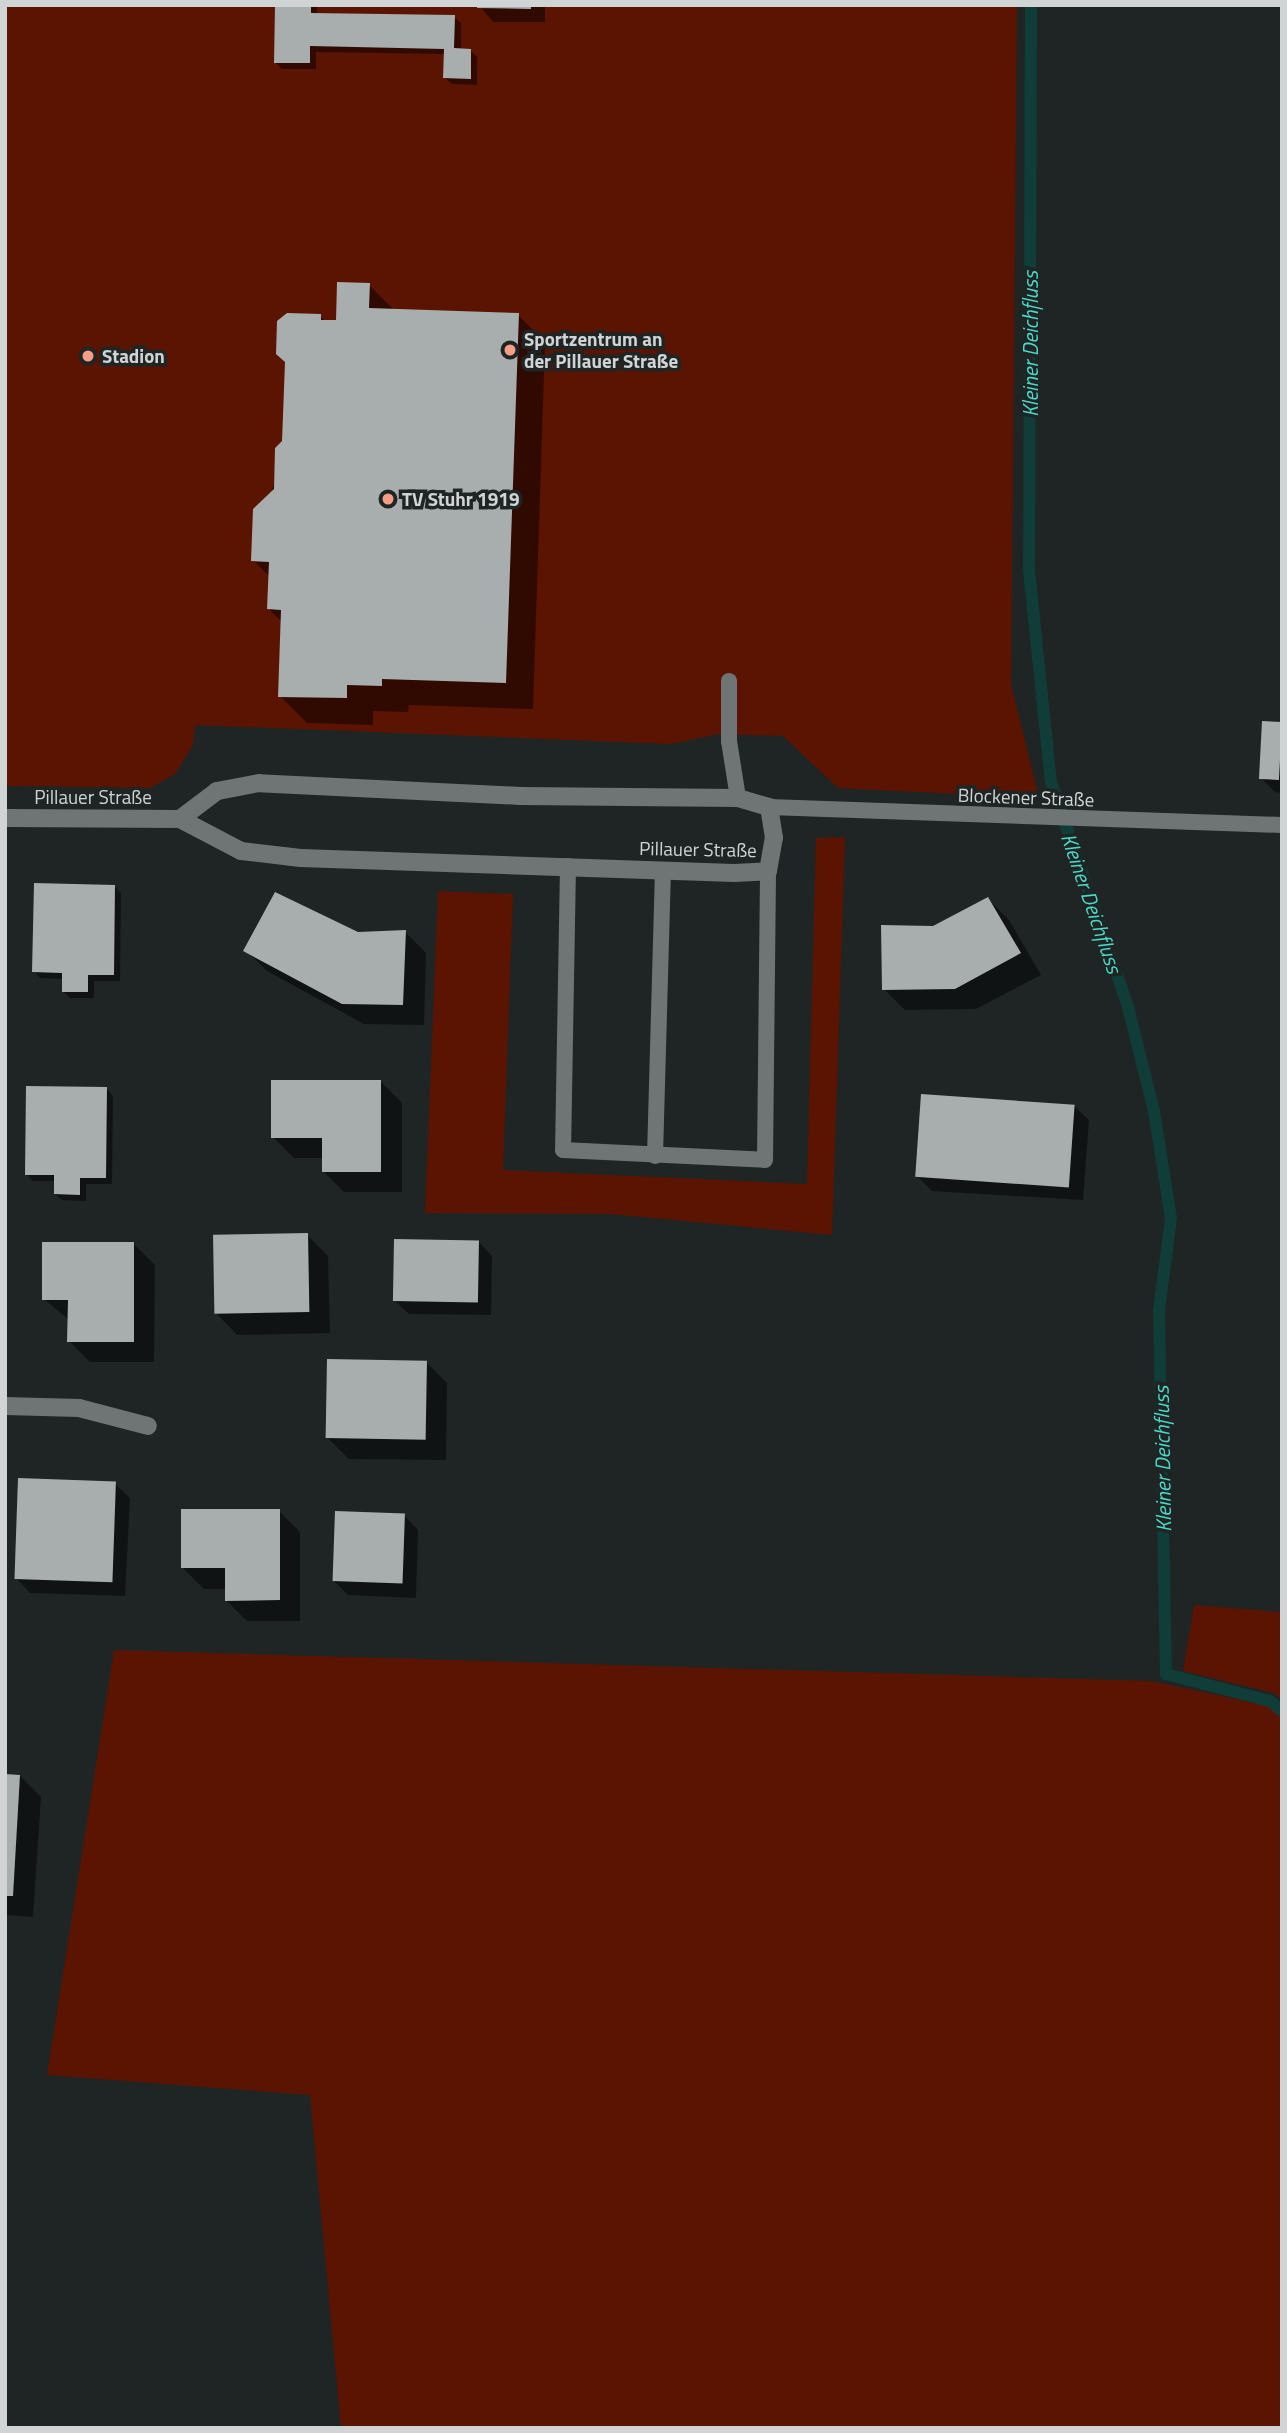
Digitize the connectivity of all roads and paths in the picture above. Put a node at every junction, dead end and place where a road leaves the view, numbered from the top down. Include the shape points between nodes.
1 (729, 681) dead end
2 (738, 798) junction
3 (769, 807) junction
4 (5, 818) edge
5 (180, 819) junction
6 (1282, 825) edge
7 (568, 866) junction
8 (663, 871) junction
9 (768, 871) junction
10 (655, 1156) junction
11 (5, 1406) edge
12 (148, 1426) dead end

1 - 2 lane via 729,741
2 - 3 street
2 - 5 street via 521,796 259,783 217,791
3 - 6 lane, Blockener Straße
3 - 9 street, Pillauer Straße via 774,838
4 - 5 street, Pillauer Straße
5 - 7 street, Pillauer Straße via 241,851 301,858
7 - 8 street, Pillauer Straße
7 - 10 lane via 563,1150
8 - 9 street, Pillauer Straße
8 - 10 lane
9 - 10 lane via 765,1160
11 - 12 street via 79,1408

